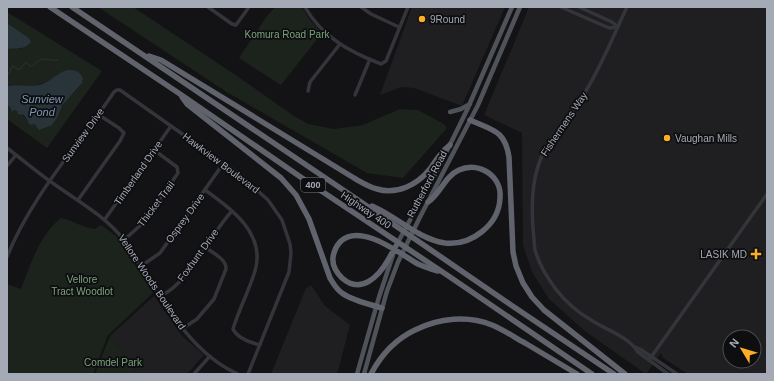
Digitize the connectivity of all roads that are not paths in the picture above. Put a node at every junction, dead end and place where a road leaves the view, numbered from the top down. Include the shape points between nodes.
1 (50, 7) edge
2 (72, 7) edge
3 (208, 7) edge
4 (249, 7) edge
5 (305, 7) edge
6 (361, 7) edge
7 (408, 7) edge
8 (512, 7) edge
9 (520, 7) edge
10 (561, 7) edge
11 (579, 7) edge
12 (627, 7) edge
13 (399, 27) junction
14 (618, 27) junction
15 (340, 44) junction
16 (139, 52) junction
17 (370, 60) junction
18 (117, 90) joint
19 (308, 91) dead end
20 (180, 94) junction
21 (355, 95) dead end
22 (470, 104) junction
23 (450, 112) dead end
24 (98, 115) junction
25 (463, 120) junction
26 (470, 120) junction
27 (170, 126) junction
28 (450, 145) junction
29 (7, 148) edge
30 (154, 150) junction
31 (16, 154) junction
32 (223, 164) junction
33 (7, 166) edge
34 (50, 182) junction
35 (205, 190) junction
36 (767, 194) edge
37 (78, 200) junction
38 (361, 202) junction
39 (428, 202) junction
40 (232, 211) junction
41 (105, 219) junction
42 (124, 240) junction
43 (7, 244) edge
44 (12, 245) junction
45 (396, 246) joint
46 (205, 247) junction
47 (7, 257) edge
48 (390, 260) junction
49 (141, 266) junction
50 (447, 275) junction
51 (160, 296) junction
52 (379, 307) junction
53 (182, 329) junction
54 (260, 345) junction
55 (635, 347) junction
56 (210, 356) junction
57 (652, 356) junction
58 (649, 360) junction
59 (194, 374) edge
60 (238, 374) edge
61 (248, 374) edge
62 (357, 374) edge
63 (364, 374) edge
64 (371, 374) edge
65 (577, 374) edge
66 (592, 374) edge
67 (614, 374) edge
68 (625, 374) edge
69 (668, 374) edge
70 (677, 374) edge

1 - 20 highway, Highway 400 / 400
2 - 16 highway, Highway 400 / 400
3 - 4 street via 236,25
5 - 15 street via 320,27
6 - 13 street
7 - 13 street
8 - 22 main road, Rutherford Road
9 - 26 main road, Rutherford Road
10 - 14 street via 610,28
11 - 14 street
12 - 14 street, Fishermens Way
13 - 17 street via 386,61 381,64
14 - 55 street, Fishermens Way via 590,85 547,147 539,163 534,184 532,214 536,250 542,268 555,287 589,319
15 - 17 street
15 - 19 street via 310,82
16 - 28 highway via 161,60 376,189 392,191 409,187 423,176 441,152
16 - 38 highway, Highway 400 / 400
17 - 21 street
18 - 24 street, Sunview Drive
18 - 27 street, Hawkview Boulevard
20 - 50 highway, Highway 400 / 400
20 - 52 highway via 187,104 281,178 296,195 309,219 334,285 342,293
22 - 23 main road
22 - 25 main road, Rutherford Road
24 - 34 street, Sunview Drive
24 - 37 street via 124,133
25 - 26 main road
25 - 28 main road, Rutherford Road
26 - 39 main road, Rutherford Road
26 - 68 highway via 498,133 506,143 509,157 513,252 523,283 544,310
27 - 30 street, Timberland Drive
27 - 32 street, Hawkview Boulevard
28 - 45 main road, Rutherford Road
29 - 31 street, Vellore Woods Boulevard
30 - 41 street, Timberland Drive
30 - 42 street, Thicket Trail via 177,167 178,173 144,222
31 - 33 street
31 - 34 street, Vellore Woods Boulevard
32 - 35 street, Osprey Drive
32 - 54 street, Hawkview Boulevard via 239,174 268,200 282,220 288,235 291,253 290,272
34 - 37 street, Vellore Woods Boulevard
34 - 44 street, Sunview Drive via 22,223
35 - 40 street
35 - 49 street, Osprey Drive via 160,253
36 - 57 street
37 - 41 street, Vellore Woods Boulevard
38 - 39 highway via 433,240 460,243 475,238 494,218 500,198 499,189 489,172 480,167 468,166 457,170
38 - 67 highway, Highway 400 / 400
39 - 52 main road, Rutherford Road
40 - 46 street, Foxhunt Drive
40 - 54 street via 248,229 255,244 257,257 254,274 233,329 246,340
41 - 42 street, Vellore Woods Boulevard
42 - 49 street, Vellore Woods Boulevard
43 - 44 street
44 - 47 street, Sunview Drive
45 - 48 highway
46 - 51 street, Foxhunt Drive via 180,281
46 - 53 street via 224,262 226,269 214,299 200,316
48 - 50 highway via 380,273 363,284 345,280 336,271 333,263 339,242 350,236 361,235 373,238 420,265
48 - 52 main road, Rutherford Road
49 - 51 street, Vellore Woods Boulevard
50 - 66 highway, Highway 400 / 400
51 - 53 street, Vellore Woods Boulevard
52 - 62 main road, Rutherford Road
52 - 63 main road, Rutherford Road
53 - 56 street, Vellore Woods Boulevard
54 - 61 street, Hawkview Boulevard
55 - 57 street, Fishermens Way
55 - 58 street, Fishermens Way
56 - 59 street
56 - 60 street, Vellore Woods Boulevard
57 - 58 street
57 - 70 street, Fishermens Way
58 - 69 street, Fishermens Way
64 - 65 highway via 383,355 407,334 432,323 460,319 480,321 505,331

